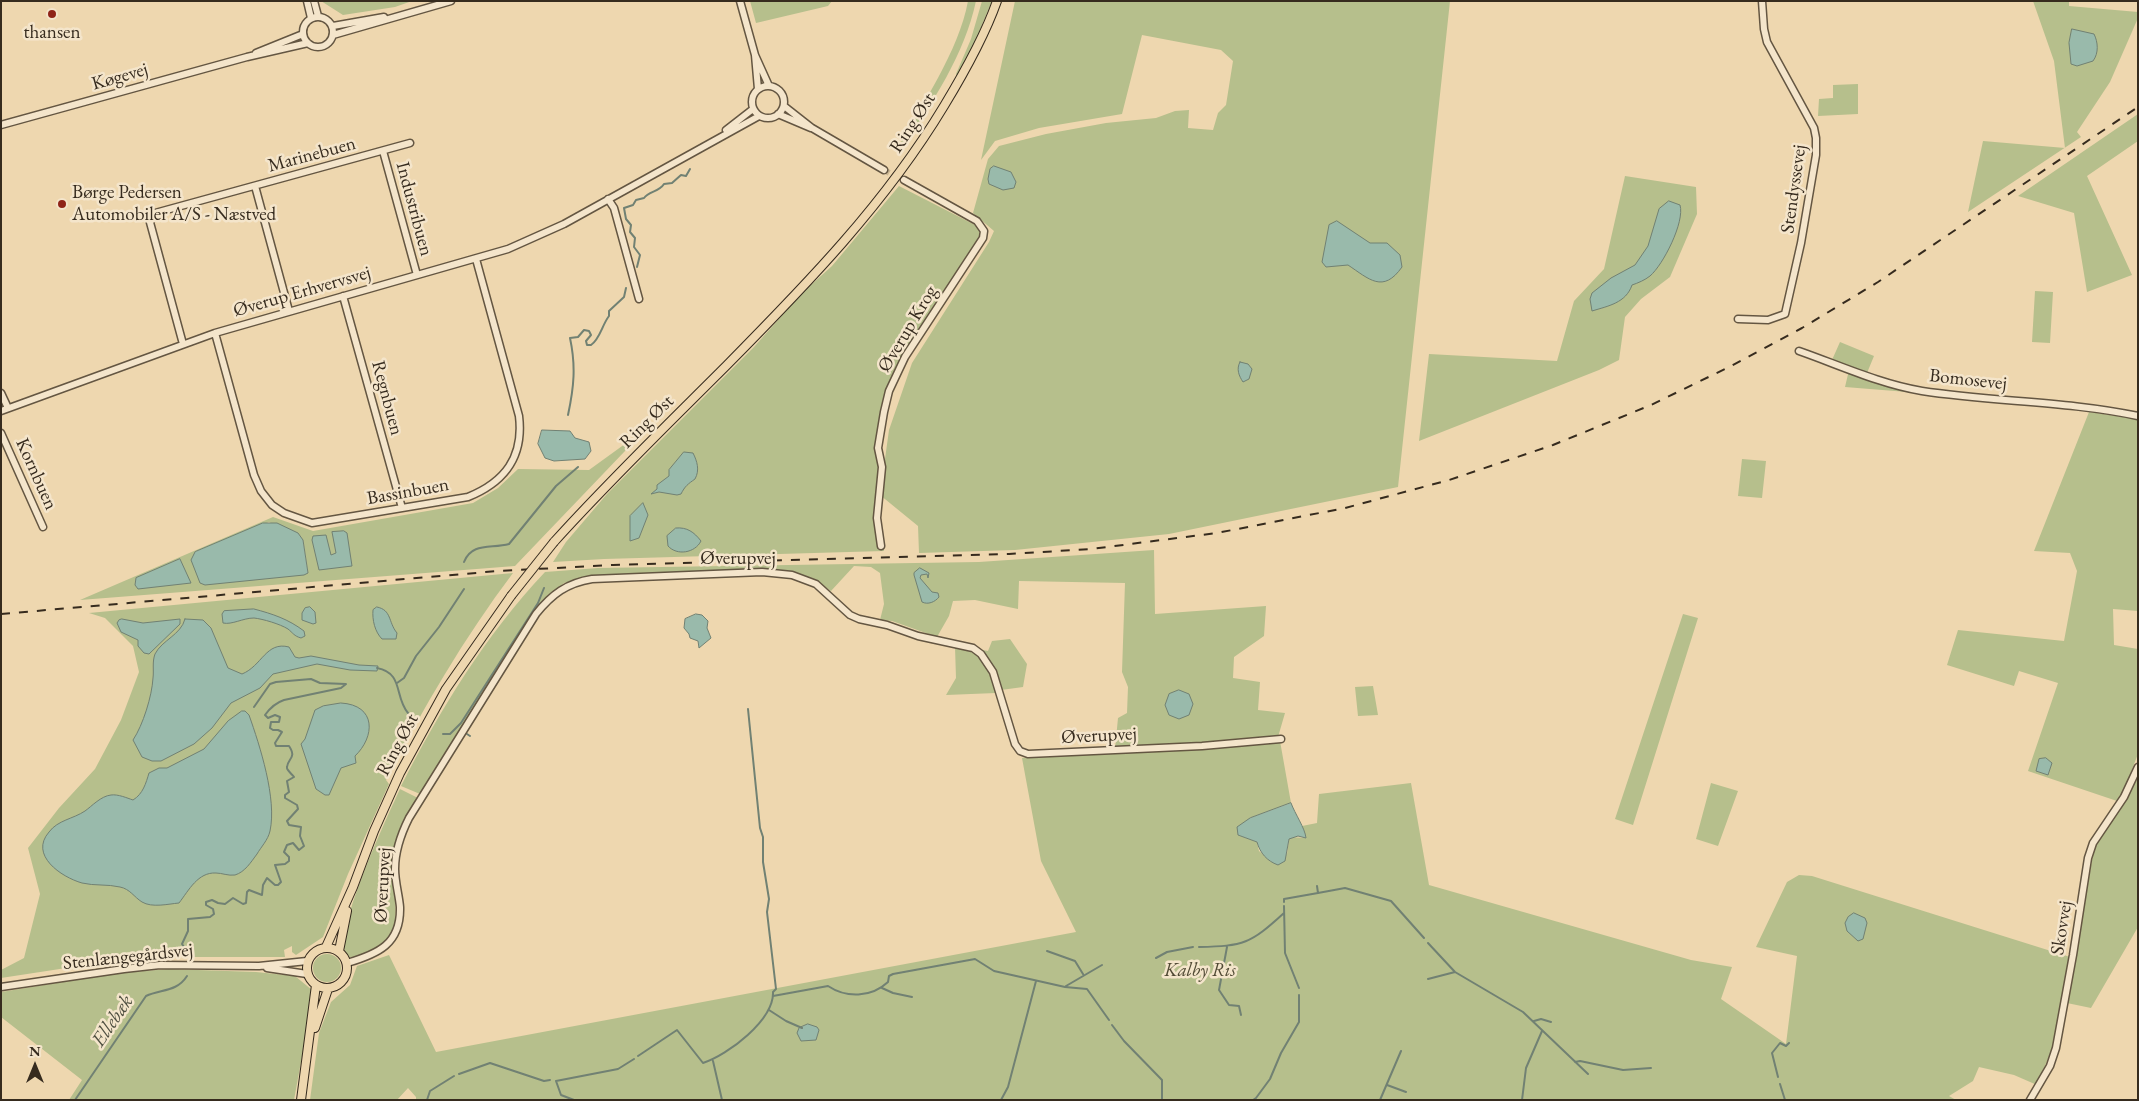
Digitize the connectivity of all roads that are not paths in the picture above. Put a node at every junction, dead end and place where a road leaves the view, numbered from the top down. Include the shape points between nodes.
1 (307, 1) edge
2 (314, 1) edge
3 (452, 1) edge
4 (740, 1) edge
5 (997, 1) edge
6 (1762, 1) edge
7 (318, 16) junction
8 (396, 16) junction
9 (311, 18) junction
10 (333, 26) junction
11 (303, 34) junction
12 (334, 36) junction
13 (308, 43) junction
14 (755, 55) junction
15 (247, 57) junction
16 (769, 86) junction
17 (758, 89) junction
18 (784, 106) junction
19 (753, 109) junction
20 (778, 114) junction
21 (760, 116) junction
22 (1, 126) edge
23 (812, 128) junction
24 (714, 140) junction
25 (410, 143) dead end
26 (383, 151) junction
27 (884, 170) tunnel mouth
28 (904, 180) tunnel mouth
29 (255, 186) junction
30 (608, 199) junction
31 (476, 259) junction
32 (417, 275) junction
33 (343, 296) junction
34 (639, 299) dead end
35 (289, 311) junction
36 (1738, 319) dead end
37 (215, 333) junction
38 (183, 344) junction
39 (1799, 351) dead end
40 (1, 394) edge
41 (4, 409) edge
42 (2138, 416) edge
43 (1, 433) edge
44 (402, 508) junction
45 (43, 527) dead end
46 (881, 546) dead end
47 (1281, 739) dead end
48 (2138, 767) edge
49 (353, 888) junction
50 (326, 947) junction
51 (339, 951) junction
52 (307, 961) junction
53 (347, 963) junction
54 (258, 966) junction
55 (307, 974) junction
56 (316, 985) junction
57 (1, 987) edge
58 (328, 988) junction
59 (310, 1042) junction
60 (301, 1100) edge
61 (2030, 1100) edge

1 - 9 street
2 - 7 street
3 - 8 street
4 - 14 street
5 - 49 main road, Ring Øst, bridge via 962,76 939,114 868,214 796,295 603,488 511,596 437,706 400,773
6 - 36 street, Stendyssevej via 1767,42 1814,128 1817,145 1802,243 1785,314 1768,320
7 - 9 street
7 - 10 street via 329,20
8 - 10 street
8 - 12 street
9 - 11 street via 304,26
10 - 12 street
11 - 13 street
11 - 15 street, Køgevej
12 - 13 street via 320,47
13 - 15 street, Køgevej
14 - 16 street
14 - 17 street
15 - 22 street, Køgevej
16 - 17 street
16 - 18 street via 782,95
17 - 19 street via 753,96
18 - 20 street
18 - 23 street
19 - 21 street
19 - 24 street, Øverup Erhvervsvej
20 - 21 street via 769,118
20 - 23 street
21 - 24 street, Øverup Erhvervsvej
23 - 27 street
24 - 30 street, Øverup Erhvervsvej
25 - 26 street, Marinebuen
26 - 29 street, Marinebuen
26 - 32 street, Industribuen
28 - 46 street, Øverup Krog via 977,221 984,231 983,238 905,357 890,392 878,448 882,467 877,518
29 - 35 street
29 - 38 street, Marinebuen via 148,215
30 - 31 street, Øverup Erhvervsvej via 527,242
30 - 34 street via 614,208
31 - 32 street, Øverup Erhvervsvej
31 - 44 street, Bassinbuen via 519,416 518,449 501,477 485,490 468,497
32 - 33 street, Øverup Erhvervsvej
33 - 35 street, Øverup Erhvervsvej
33 - 44 street, Regnbuen
35 - 37 street, Øverup Erhvervsvej
37 - 38 street, Øverup Erhvervsvej
37 - 44 street, Bassinbuen via 254,475 272,505 312,523
38 - 41 street, Øverup Erhvervsvej
39 - 42 street, Bomosevej via 1867,376 1922,390
40 - 41 street
43 - 45 street, Kornbuen
47 - 53 street, Øverupvej via 1028,754 1015,744 993,672 981,654 973,648 859,619 805,578 762,572 579,581 557,592 536,614 409,818 396,854 400,907 396,931 390,941 370,956
48 - 61 street, Skovvej via 2124,797 2092,843 2056,1048 2050,1066
49 - 50 main road, Ring Øst
49 - 51 main road, Ring Øst
50 - 51 main road
50 - 52 main road via 314,952
51 - 53 main road
52 - 54 street, Stenlængegårdsvej
52 - 55 main road
53 - 58 main road via 348,971 342,982
54 - 55 street, Stenlængegårdsvej
54 - 57 street, Stenlængegårdsvej via 160,965
55 - 56 main road
56 - 58 main road
56 - 59 main road
58 - 59 main road
59 - 60 main road

